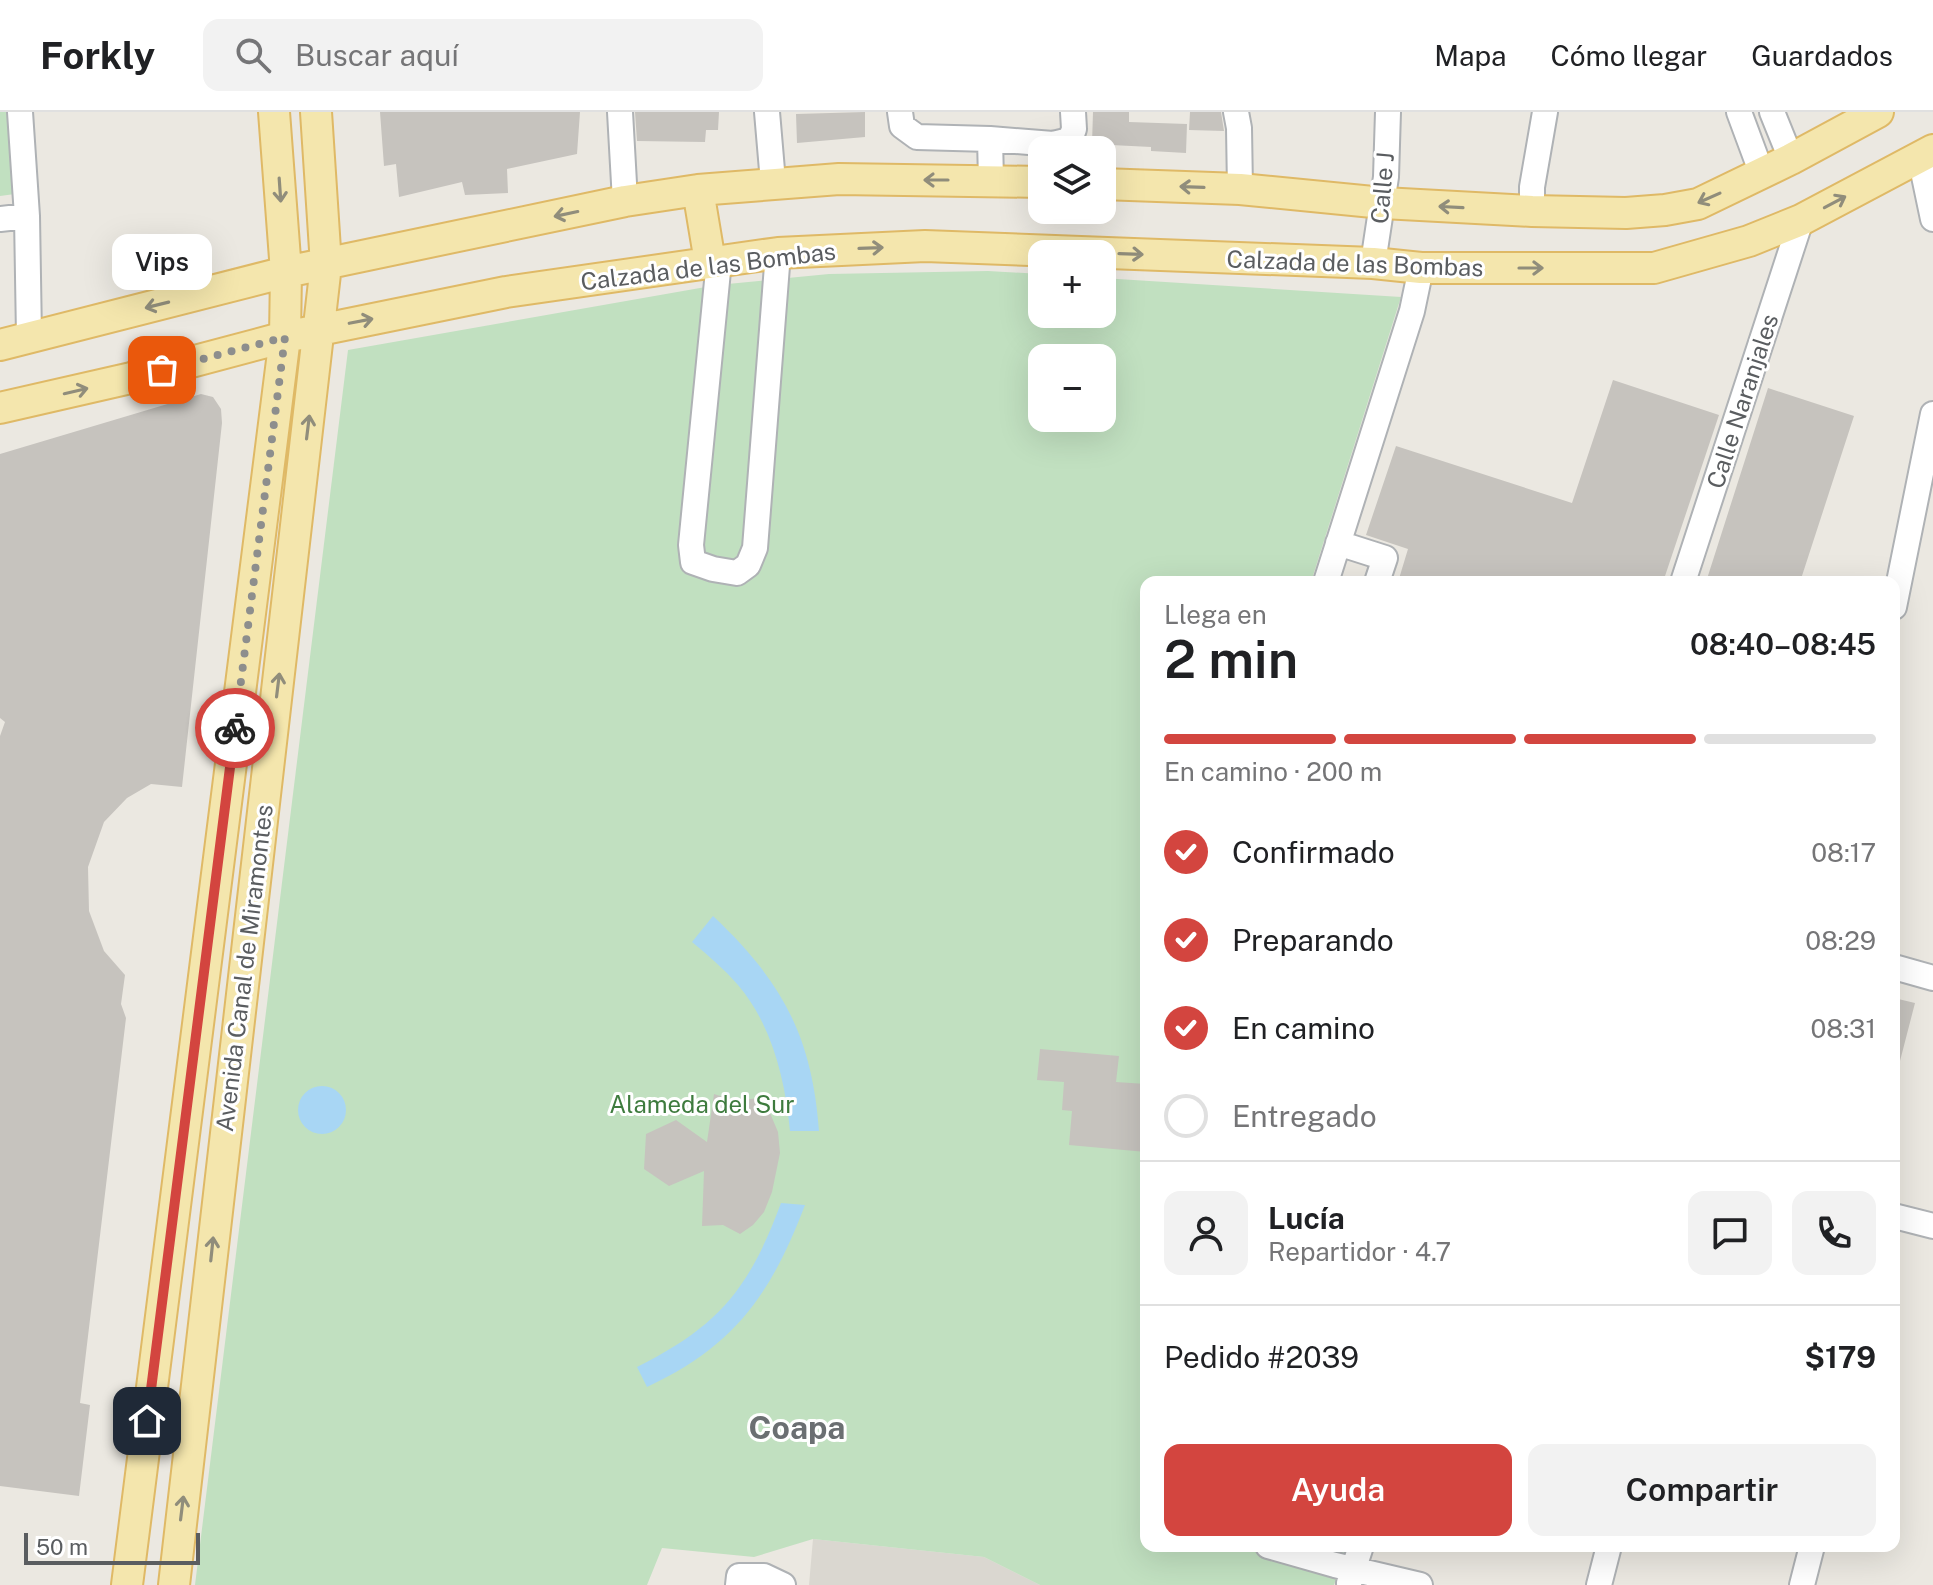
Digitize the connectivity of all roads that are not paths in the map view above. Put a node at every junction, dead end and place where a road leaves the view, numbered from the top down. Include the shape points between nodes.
1 (20, 112) edge
2 (274, 112) edge
3 (316, 112) edge
4 (620, 112) edge
5 (767, 112) edge
6 (900, 112) edge
7 (1073, 112) edge
8 (1236, 112) edge
9 (1388, 112) edge
10 (1545, 112) edge
11 (1739, 112) edge
12 (1772, 112) edge
13 (1878, 112) edge
14 (990, 139) junction
15 (1926, 154) edge
16 (1791, 159) junction
17 (1762, 174) junction
18 (991, 180) junction
19 (1028, 181) edge
20 (773, 182) junction
21 (1116, 185) edge
22 (1240, 189) junction
23 (698, 190) junction
24 (625, 201) junction
25 (1383, 203) junction
26 (1532, 211) junction
27 (27, 216) junction
28 (0, 219) edge
29 (1933, 219) edge
30 (1801, 220) junction
31 (778, 253) junction
32 (715, 261) junction
33 (1373, 263) junction
34 (326, 265) junction
35 (1421, 268) junction
36 (286, 272) junction
37 (319, 329) junction
38 (29, 337) junction
39 (285, 337) junction
40 (0, 345) edge
41 (0, 408) edge
42 (1933, 414) edge
43 (1338, 543) junction
44 (1328, 576) edge
45 (1379, 576) edge
46 (1685, 576) edge
47 (1900, 577) edge
48 (1900, 969) edge
49 (1933, 978) edge
50 (1900, 1223) edge
51 (1933, 1226) edge
52 (1304, 1552) edge
53 (1607, 1552) edge
54 (1810, 1552) edge
55 (1353, 1560) edge
56 (127, 1585) edge
57 (174, 1585) edge
58 (738, 1585) edge
59 (783, 1585) edge
60 (1420, 1585) edge
61 (1599, 1585) edge
62 (1802, 1585) edge

1 - 27 street
2 -> 36 main road, Avenida Canal de Miramontes
3 - 34 main road, Avenida Canal de Miramontes
4 - 24 street
5 - 20 street
6 - 14 street via 902,126 917,137
7 - 14 street via 1070,140 1053,144
8 - 22 street
9 - 25 street, Calle J
10 - 26 street
11 - 17 street
12 - 16 street
13 - 16 main road
14 - 18 street
15 - 29 street
30 -> 15 main road, Calzada de las Bombas
16 - 17 main road
17 -> 26 main road via 1698,204 1665,210
18 - 19 main road
18 -> 20 main road
20 - 23 main road
22 -> 21 main road
22 - 25 main road
23 - 24 main road
23 - 32 main road
24 -> 34 main road
26 -> 25 main road
25 - 33 street, Calle J
27 - 28 street
27 - 38 street
35 -> 30 main road, Calzada de las Bombas via 1654,268
30 - 46 street, Calle Naranjales
31 - 32 main road, Calzada de las Bombas
31 - 32 street via 755,548 748,565 737,573 693,562 691,545
31 -> 33 main road, Calzada de las Bombas via 925,246
37 -> 32 main road, Calzada de las Bombas via 506,292
33 - 35 main road, Calzada de las Bombas
34 - 36 main road
34 - 37 main road, Avenida Canal de Miramontes
35 - 43 street
36 -> 38 main road
36 - 39 main road, Avenida Canal de Miramontes
37 - 39 main road, Calzada de las Bombas
57 -> 37 main road, Avenida Canal de Miramontes
38 - 40 main road
41 -> 39 main road, Calzada de las Bombas
39 - 56 main road, Avenida Canal de Miramontes
42 - 47 street
43 - 44 street
43 - 45 street via 1385,558
48 - 49 street
50 - 51 street
52 - 55 street
53 - 61 street
54 - 62 street
55 - 60 street
58 - 59 street via 739,1576 764,1576

